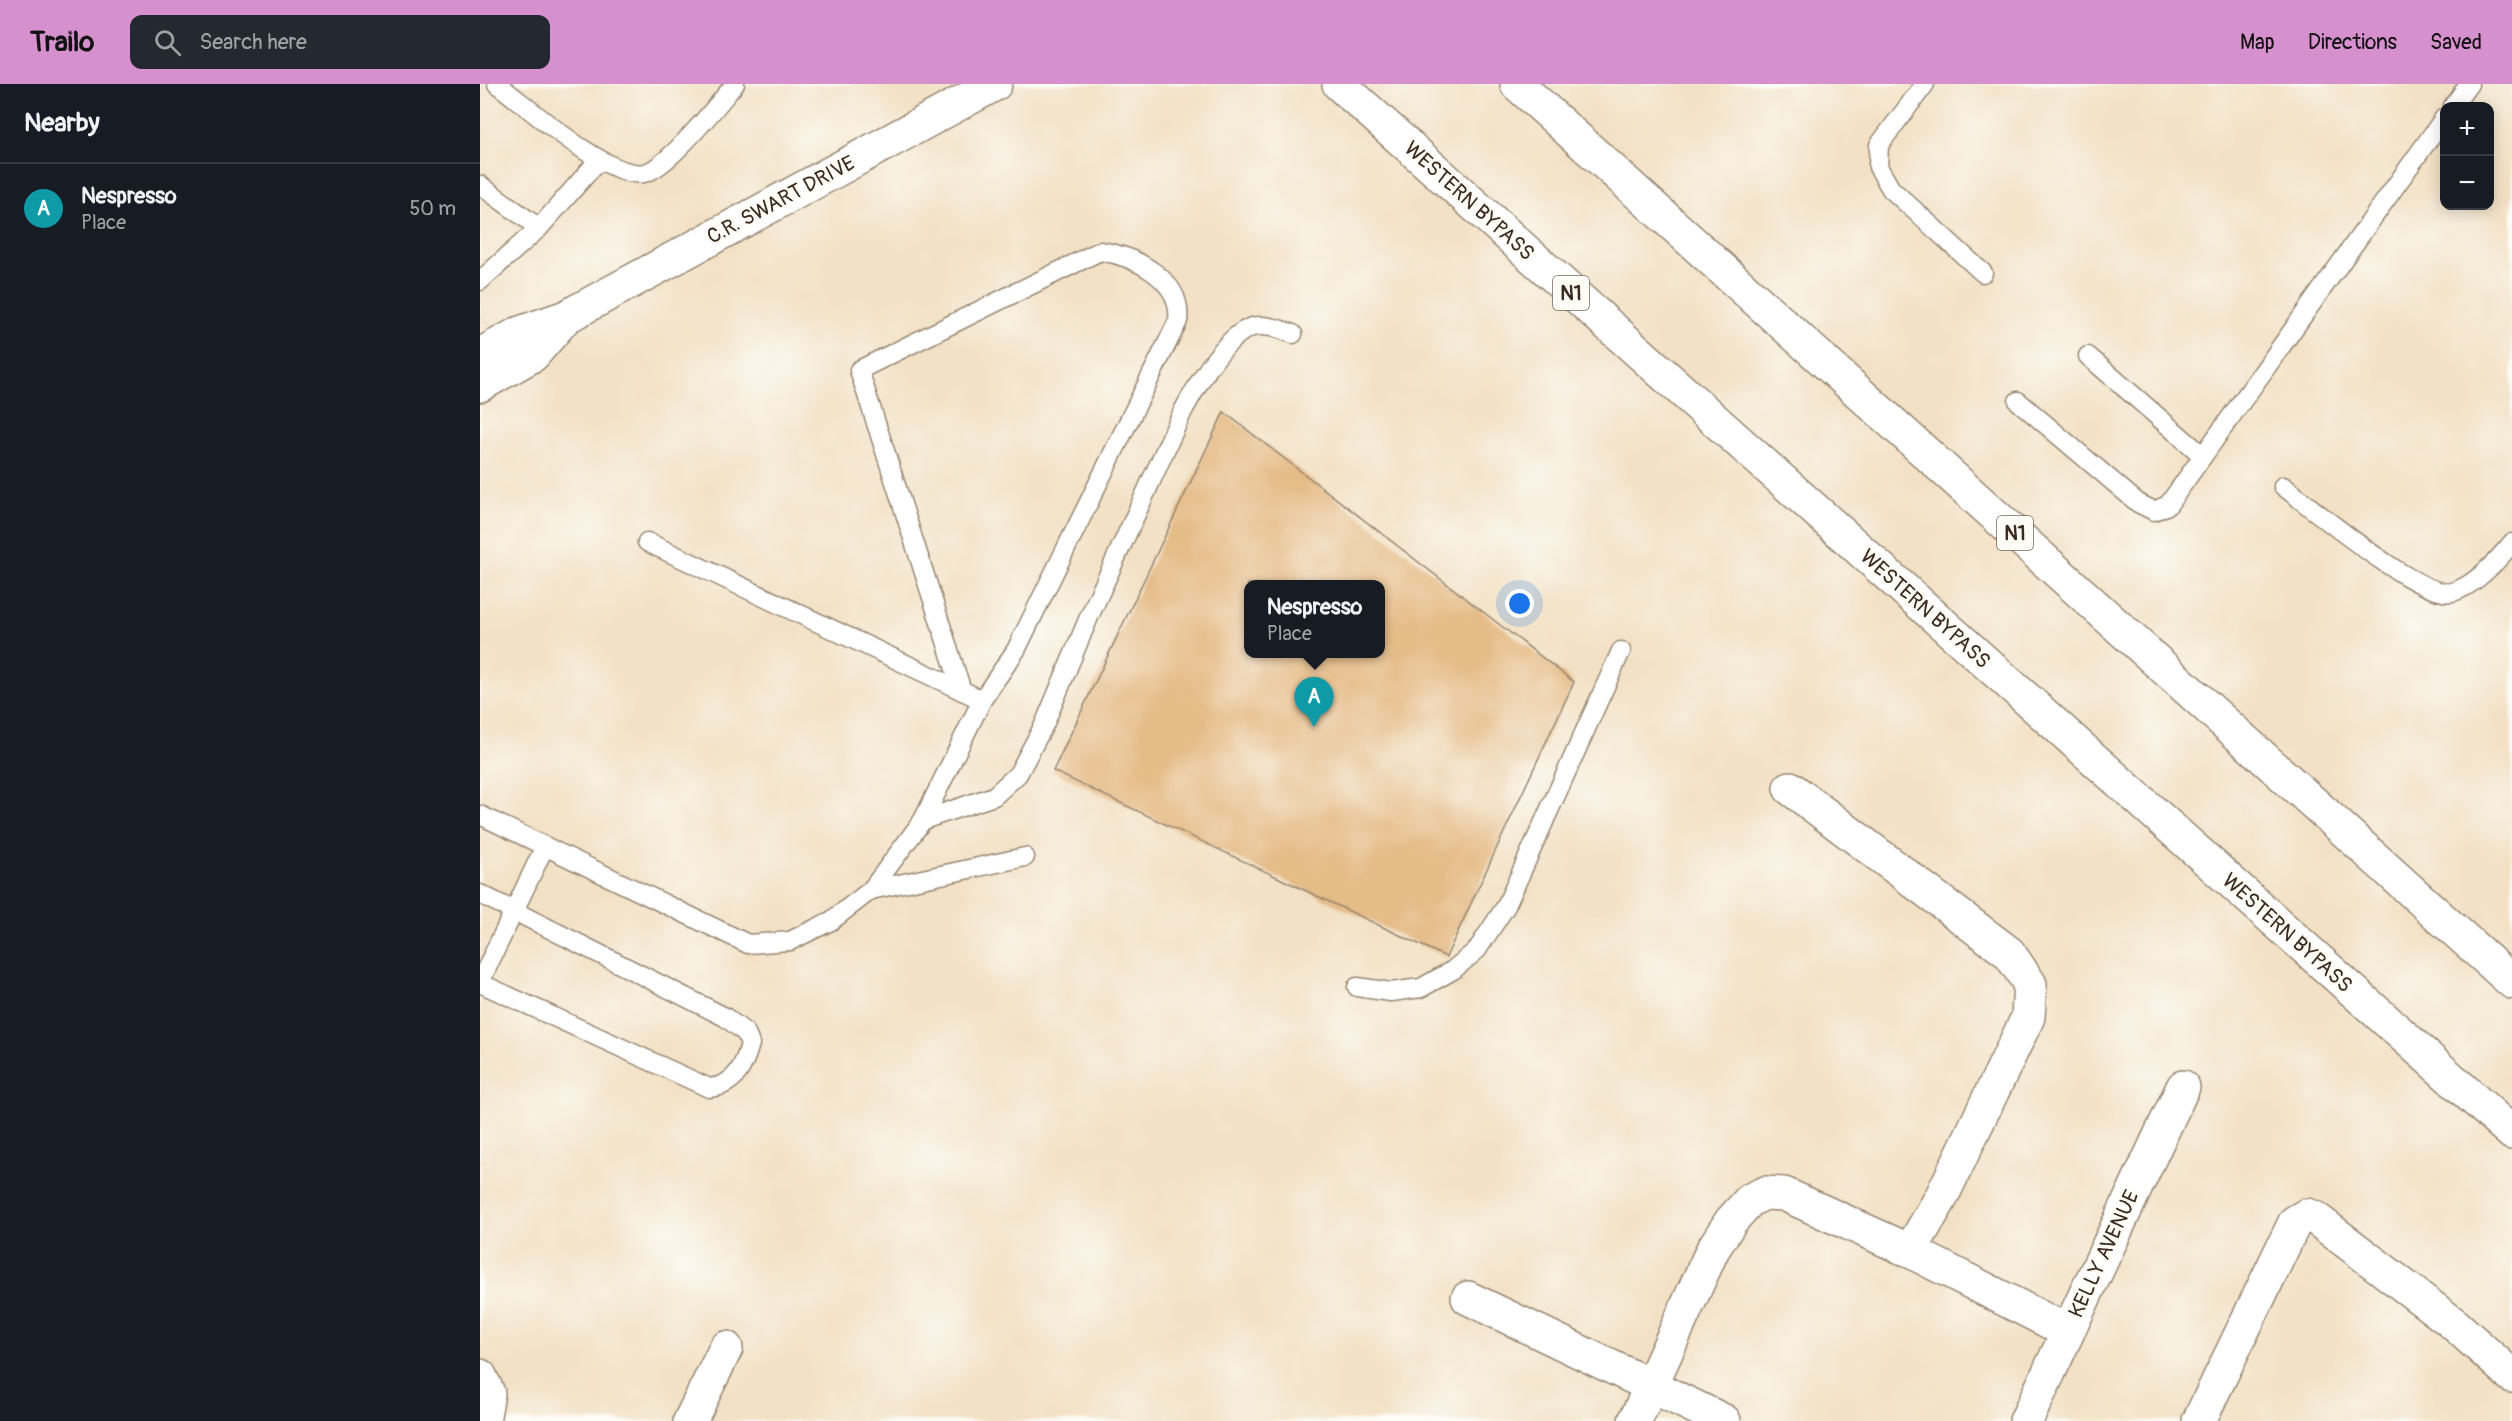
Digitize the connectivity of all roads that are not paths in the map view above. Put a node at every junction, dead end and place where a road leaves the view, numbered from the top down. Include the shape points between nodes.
1 (497, 84) edge
2 (735, 84) edge
3 (995, 84) edge
4 (1517, 84) edge
5 (1925, 84) edge
6 (2469, 84) edge
7 (1350, 94) edge
8 (2456, 102) edge
9 (2440, 125) edge
10 (598, 161) junction
11 (480, 185) edge
12 (539, 228) junction
13 (1983, 273) dead end
14 (480, 281) edge
15 (566, 317) junction
16 (1293, 334) dead end
17 (480, 355) edge
18 (2088, 356) dead end
19 (480, 385) edge
20 (2018, 401) dead end
21 (2203, 456) junction
22 (2283, 486) dead end
23 (647, 542) dead end
24 (2512, 543) edge
25 (1621, 651) dead end
26 (962, 691) junction
27 (982, 700) junction
28 (1790, 788) dead end
29 (480, 815) edge
30 (923, 820) junction
31 (546, 846) junction
32 (1024, 857) dead end
33 (871, 890) junction
34 (480, 894) edge
35 (514, 912) junction
36 (2512, 982) edge
37 (480, 983) edge
38 (1357, 987) dead end
39 (2183, 1087) dead end
40 (2512, 1133) edge
41 (1910, 1251) junction
42 (1468, 1298) dead end
43 (2067, 1330) junction
44 (726, 1348) dead end
45 (480, 1376) edge
46 (2512, 1376) edge
47 (1651, 1386) junction
48 (483, 1421) edge
49 (690, 1421) edge
50 (1635, 1421) edge
51 (1724, 1421) edge
52 (2026, 1421) edge
53 (2199, 1421) edge

1 - 10 lane
2 - 10 lane via 673,154 645,173 623,173
3 - 15 main road, C.R. SWART DRIVE
4 - 36 main road, N1
5 - 13 lane via 1879,145 1878,167 1891,189
6 - 8 lane
7 - 40 main road, WESTERN BYPASS / N1
9 - 21 lane
10 - 12 lane
11 - 12 lane
12 - 14 lane
15 - 17 main road, C.R. SWART DRIVE via 520,333
15 - 19 main road, C.R. SWART DRIVE via 533,355
16 - 30 lane via 1273,327 1248,329 1227,346 1201,380 1183,411 1018,774 994,796
18 - 21 lane
20 - 21 lane via 2138,503 2154,511 2168,505
22 - 24 lane via 2385,563 2433,590 2451,593 2474,580 2496,563
23 - 26 lane
25 - 38 lane via 1506,906 1477,950 1453,970 1421,988 1391,992
26 - 27 lane
26 - 27 lane via 860,370 1100,250 1122,254 1163,280 1180,309 1178,321 1016,650
27 - 30 lane
28 - 41 main road via 2009,952 2030,984 2028,1017 2009,1061 1941,1198
29 - 31 lane
30 - 33 lane
31 - 33 lane via 748,944 790,941 831,921
31 - 35 lane
32 - 33 lane
34 - 35 lane
35 - 37 lane
35 - 37 lane via 725,1017 746,1033 750,1044 746,1056 734,1079 723,1087 709,1088
39 - 43 main road, KELLY AVENUE
41 - 43 main road
41 - 47 main road via 1784,1194 1765,1193 1750,1200 1713,1249
42 - 47 main road
43 - 52 main road, KELLY AVENUE
44 - 49 main road
45 - 48 main road via 488,1393
46 - 53 main road via 2454,1324 2307,1215 2295,1222
47 - 50 main road
47 - 51 main road

